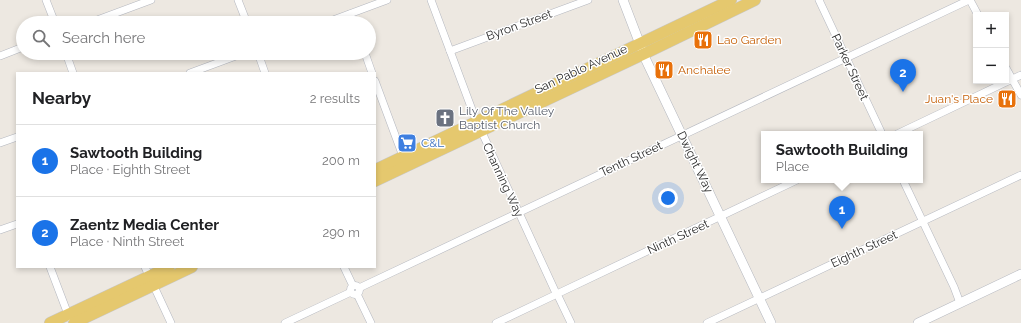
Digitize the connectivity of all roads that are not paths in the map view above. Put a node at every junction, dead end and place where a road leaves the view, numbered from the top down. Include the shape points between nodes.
1 (46, 0) edge
2 (151, 0) edge
3 (238, 0) edge
4 (387, 0) edge
5 (431, 0) edge
6 (588, 0) edge
7 (623, 0) edge
8 (731, 0) edge
9 (755, 0) edge
10 (818, 0) edge
11 (969, 0) edge
12 (719, 7) edge
13 (976, 12) edge
14 (350, 14) joint
15 (52, 16) edge
16 (108, 16) edge
17 (244, 16) edge
18 (344, 16) edge
19 (642, 49) junction
20 (16, 50) edge
21 (450, 51) junction
22 (0, 56) edge
23 (846, 58) junction
24 (68, 60) edge
25 (225, 60) edge
26 (260, 60) edge
27 (367, 60) edge
28 (73, 72) edge
29 (193, 72) edge
30 (265, 72) edge
31 (372, 72) edge
32 (1009, 74) edge
33 (1021, 75) edge
34 (1012, 79) junction
35 (376, 84) edge
36 (1021, 95) edge
37 (478, 126) junction
38 (881, 131) edge
39 (903, 131) edge
40 (682, 136) junction
41 (16, 137) edge
42 (0, 143) edge
43 (405, 161) junction
44 (376, 170) edge
45 (1021, 175) edge
46 (376, 180) edge
47 (791, 183) edge
48 (904, 183) edge
49 (519, 213) junction
50 (721, 216) junction
51 (923, 221) junction
52 (16, 224) edge
53 (0, 230) edge
54 (50, 268) edge
55 (167, 268) edge
56 (187, 268) edge
57 (344, 268) edge
58 (1021, 274) edge
59 (149, 276) edge
60 (355, 290) junction
61 (557, 294) junction
62 (759, 298) junction
63 (960, 303) junction
64 (71, 320) edge
65 (50, 323) edge
66 (171, 323) edge
67 (285, 323) edge
68 (371, 323) edge
69 (496, 323) edge
70 (571, 323) edge
71 (707, 323) edge
72 (771, 323) edge
73 (918, 323) edge

1 - 15 street
2 - 16 street
3 - 17 street
4 - 14 street
5 - 21 street, Channing Way
6 - 21 street, Byron Street
7 - 19 street, Dwight Way
8 - 12 main road, San Pablo Avenue
9 - 12 main road, San Pablo Avenue
10 - 23 street, Parker Street
11 - 13 street
11 - 23 street, Tenth Street
12 - 19 main road, San Pablo Avenue
14 - 18 street
19 - 37 main road, San Pablo Avenue
19 - 40 street, Dwight Way
20 - 22 street
21 - 37 street, Channing Way
23 - 38 street, Parker Street
23 - 40 street, Tenth Street
24 - 28 street
25 - 29 street
26 - 30 street
27 - 31 street
32 - 34 street
33 - 34 street
34 - 36 street
34 - 39 street
35 - 43 street
37 - 43 main road, San Pablo Avenue
37 - 49 street, Channing Way
40 - 49 street, Tenth Street
40 - 50 street, Dwight Way
41 - 42 street
43 - 44 main road, San Pablo Avenue
43 - 46 main road, San Pablo Avenue
45 - 51 street, Eighth Street
47 - 50 street, Ninth Street
48 - 51 street
49 - 60 street, Tenth Street
49 - 61 street, Channing Way
50 - 61 street, Ninth Street
50 - 62 street, Dwight Way
51 - 62 street, Eighth Street
51 - 63 street
52 - 53 street
54 - 64 street
55 - 59 main road
56 - 59 main road
57 - 60 street
58 - 63 street
59 - 64 main road
59 - 66 street
60 - 67 street, Tenth Street
60 - 68 street
61 - 69 street, Ninth Street
61 - 70 street, Channing Way
62 - 71 street, Eighth Street
62 - 72 street, Dwight Way
63 - 73 street
64 - 65 main road

